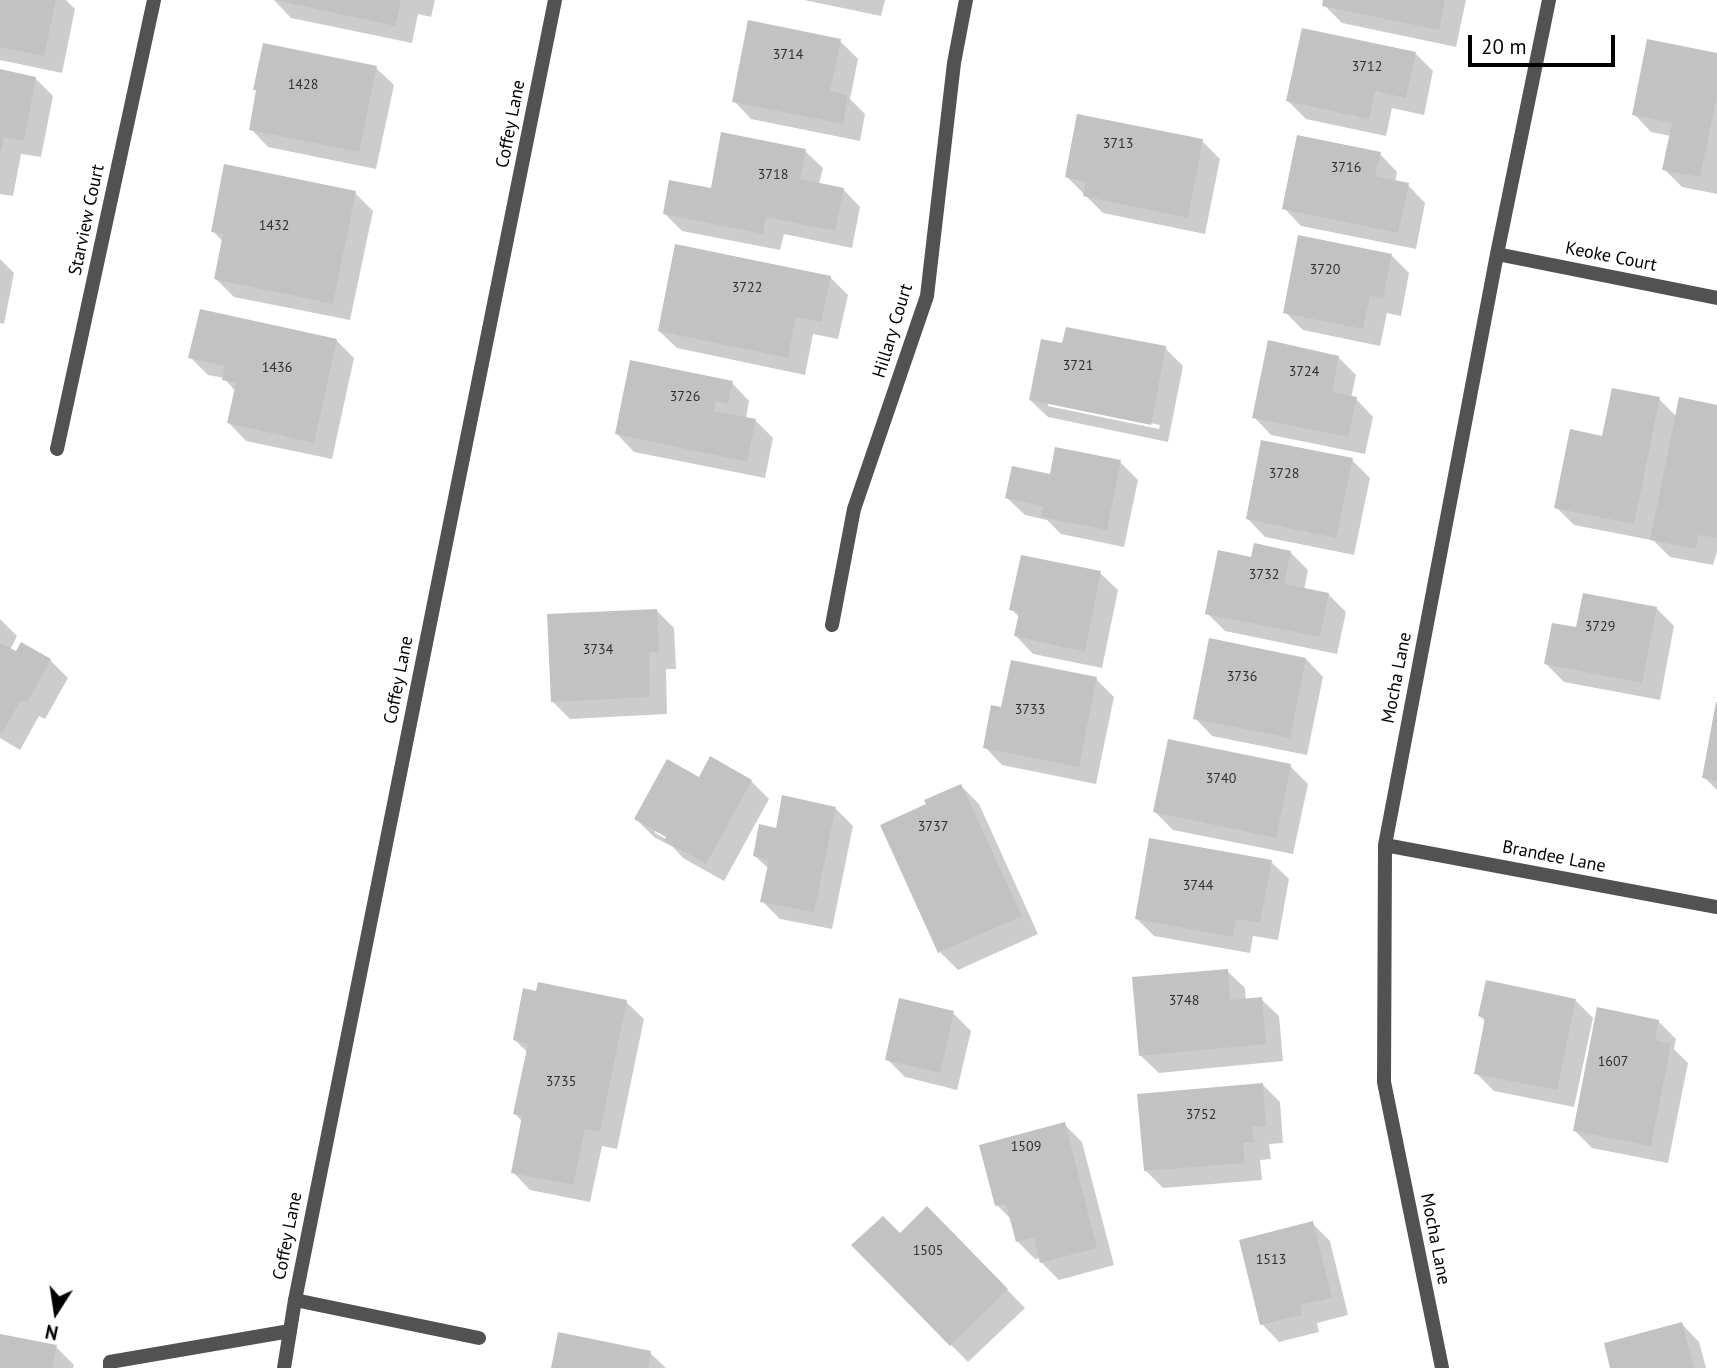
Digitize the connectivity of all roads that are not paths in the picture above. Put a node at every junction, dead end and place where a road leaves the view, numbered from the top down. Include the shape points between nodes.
1 (154, 0) edge
2 (555, 0) edge
3 (966, 0) edge
4 (1549, 0) edge
5 (1497, 254) junction
6 (1717, 298) edge
7 (57, 449) dead end
8 (832, 625) dead end
9 (1385, 845) junction
10 (1717, 907) edge
11 (295, 1300) junction
12 (290, 1331) junction
13 (479, 1338) dead end
14 (110, 1368) edge
15 (284, 1368) edge
16 (1442, 1368) edge

1 - 7 street, Starview Court
2 - 11 street, Coffey Lane
3 - 8 street, Hillary Court via 954,63 927,296 854,509
4 - 5 street, Mocha Lane
5 - 6 street, Keoke Court
5 - 9 street, Mocha Lane
9 - 10 street, Brandee Lane
9 - 16 street, Mocha Lane via 1384,1082
11 - 12 street, Coffey Lane
11 - 13 street
12 - 14 street via 110,1362
12 - 15 street, Coffey Lane

